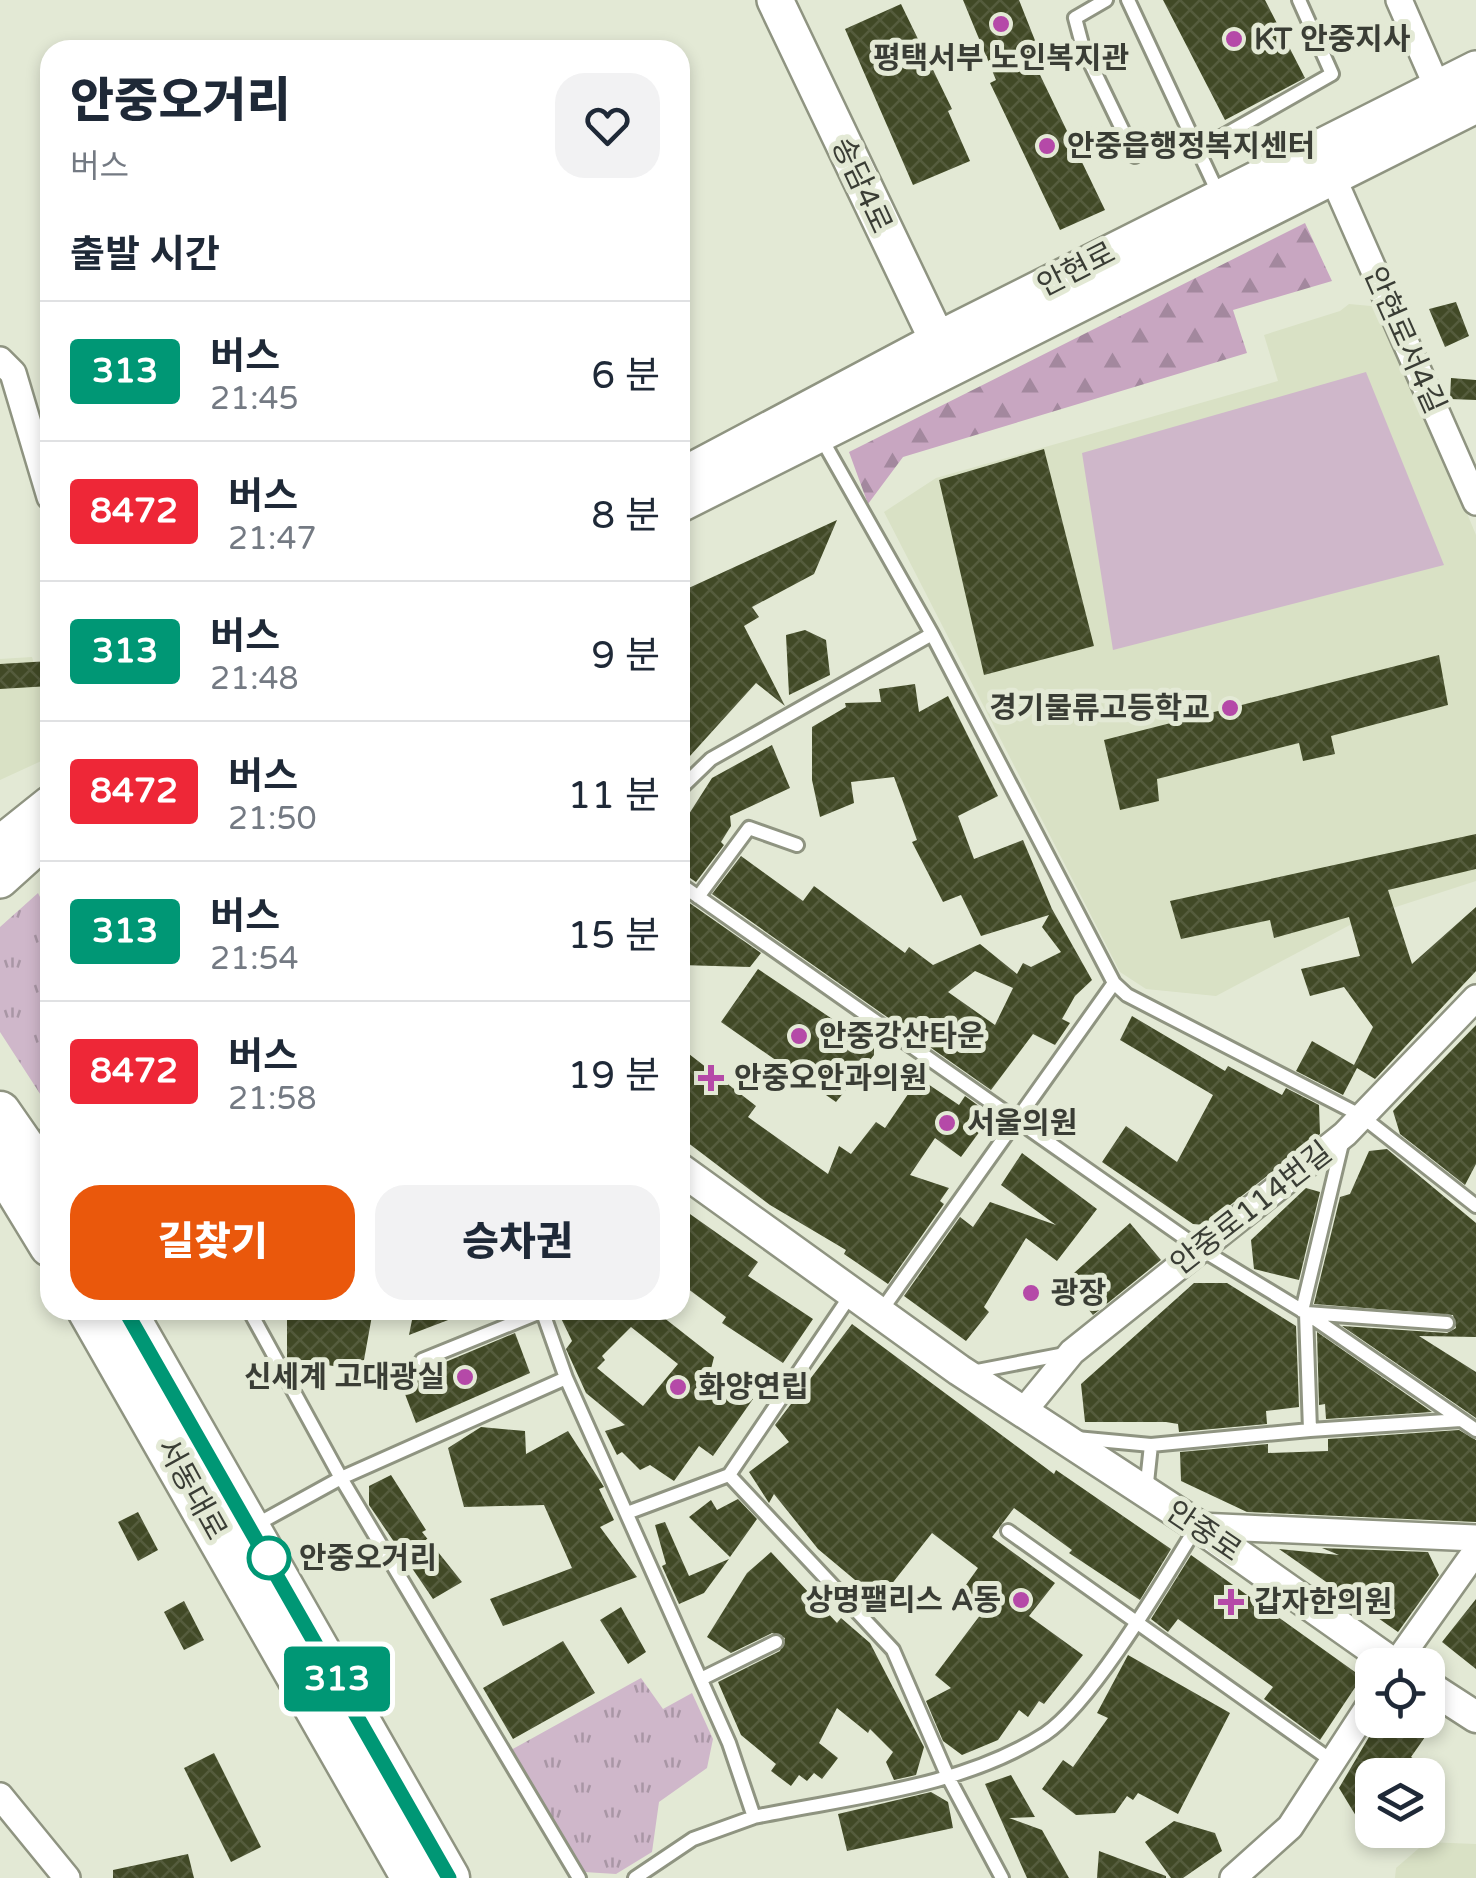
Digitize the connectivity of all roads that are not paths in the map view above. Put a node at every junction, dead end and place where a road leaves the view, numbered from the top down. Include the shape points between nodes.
1 (776, 0) edge
2 (795, 0) edge
3 (1069, 0) edge
4 (1106, 0) edge
5 (1128, 0) edge
6 (1299, 0) edge
7 (1399, 0) edge
8 (1074, 18) junction
9 (1476, 69) edge
10 (1438, 89) junction
11 (1476, 105) edge
12 (1200, 150) junction
13 (1135, 156) dead end
14 (1326, 163) junction
15 (1229, 210) junction
16 (954, 350) junction
17 (0, 360) edge
18 (814, 424) junction
19 (40, 463) edge
20 (690, 472) edge
21 (690, 498) edge
22 (1476, 502) edge
23 (932, 634) junction
24 (690, 779) edge
25 (23, 833) edge
26 (796, 845) dead end
27 (0, 880) edge
28 (690, 891) edge
29 (698, 896) junction
30 (1114, 983) junction
31 (1476, 998) edge
32 (0, 1086) edge
33 (1014, 1121) junction
34 (1353, 1124) junction
35 (20, 1156) edge
36 (690, 1176) edge
37 (1474, 1207) edge
38 (40, 1216) edge
39 (1199, 1248) junction
40 (852, 1293) junction
41 (881, 1312) junction
42 (1304, 1312) junction
43 (94, 1320) edge
44 (131, 1320) edge
45 (254, 1320) edge
46 (520, 1320) edge
47 (545, 1320) edge
48 (1447, 1323) dead end
49 (1072, 1352) junction
50 (422, 1360) dead end
51 (964, 1373) junction
52 (566, 1378) junction
53 (1022, 1413) junction
54 (1461, 1420) junction
55 (1310, 1430) junction
56 (1476, 1430) edge
57 (1059, 1436) junction
58 (1150, 1445) junction
59 (729, 1475) junction
60 (340, 1478) junction
61 (1146, 1492) junction
62 (627, 1514) junction
63 (1198, 1526) junction
64 (251, 1527) junction
65 (1008, 1532) dead end
66 (1476, 1538) edge
67 (1476, 1550) edge
68 (1136, 1620) junction
69 (776, 1642) dead end
70 (1371, 1648) edge
71 (1407, 1648) edge
72 (701, 1679) junction
73 (1445, 1697) edge
74 (1476, 1718) edge
75 (1355, 1728) edge
76 (1335, 1762) junction
77 (948, 1777) junction
78 (0, 1796) edge
79 (754, 1817) junction
80 (67, 1878) edge
81 (412, 1878) edge
82 (449, 1878) edge
83 (579, 1878) edge
84 (635, 1878) edge
85 (1002, 1878) edge
86 (1233, 1878) edge

1 - 16 main road, 송담4로
2 - 16 main road, 송담4로
3 - 8 lane
4 - 8 lane
5 - 12 lane
6 - 12 lane via 1332,74
7 - 10 street
8 - 13 lane
9 - 10 main road, 안현로
10 - 14 main road, 안현로
11 - 14 main road, 안현로
12 - 15 lane
14 - 15 main road, 안현로
14 - 22 street, 안현로서4길
15 - 16 main road, 안현로
16 - 18 main road, 안현로
17 - 19 street via 13,373
18 - 20 main road, 안현로
18 - 21 main road, 안현로
18 - 23 lane
23 - 24 lane via 711,759
23 - 30 lane
25 - 27 main road
26 - 29 lane via 749,828
28 - 29 lane
29 - 33 lane
30 - 33 lane
30 - 34 lane
31 - 34 street, 안중로114번길
32 - 35 main road
33 - 39 lane
33 - 41 lane
34 - 37 lane
34 - 39 street, 안중로114번길
34 - 42 lane
35 - 38 main road
36 - 40 street, 안중로
39 - 42 lane
39 - 49 street, 안중로114번길
40 - 41 street, 안중로
40 - 59 lane
41 - 51 street, 안중로
42 - 48 lane
42 - 54 lane
42 - 55 lane
43 - 81 main road, 서동대로
44 - 64 main road, 서동대로
45 - 60 lane
46 - 50 lane
47 - 52 lane
49 - 51 lane
49 - 53 street, 안중로114번길
51 - 53 street, 안중로
52 - 60 lane
52 - 62 lane
53 - 57 street, 안중로
54 - 55 lane, 안중로
54 - 56 lane
55 - 58 lane, 안중로
57 - 58 lane, 안중로
57 - 61 street, 안중로
58 - 61 lane
59 - 62 lane
59 - 77 lane via 893,1650
60 - 64 lane
60 - 83 lane
61 - 63 street, 안중로
62 - 72 lane
63 - 66 street
63 - 68 lane
63 - 70 street, 안중로
64 - 82 main road, 서동대로
65 - 68 lane
67 - 71 street
68 - 76 lane
68 - 77 lane via 1069,1713 1044,1734
69 - 72 lane
72 - 79 lane
73 - 74 street
75 - 76 street
76 - 86 street via 1290,1828
77 - 79 lane
77 - 85 lane
78 - 80 street
79 - 84 lane via 693,1838

